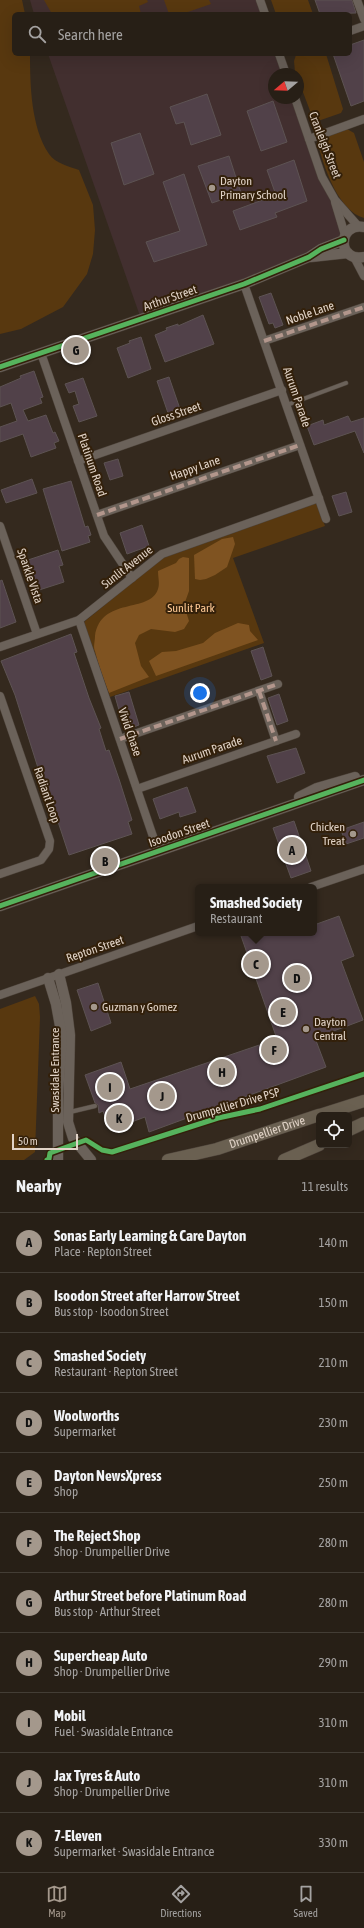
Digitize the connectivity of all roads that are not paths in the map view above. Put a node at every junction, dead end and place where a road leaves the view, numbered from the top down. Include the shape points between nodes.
1 (260, 0) edge
2 (357, 0) edge
3 (264, 12) edge
4 (364, 19) edge
5 (364, 26) edge
6 (352, 30) edge
7 (282, 56) edge
8 (285, 68) edge
9 (296, 104) edge
10 (364, 119) edge
11 (309, 139) junction
12 (334, 200) junction
13 (361, 227) edge
14 (344, 238) junction
15 (351, 255) junction
16 (309, 257) junction
17 (364, 257) edge
18 (364, 276) edge
19 (244, 284) junction
20 (364, 307) edge
21 (264, 341) junction
22 (41, 353) junction
23 (0, 368) edge
24 (346, 383) dead end
25 (282, 390) junction
26 (286, 405) junction
27 (300, 445) junction
28 (78, 461) junction
29 (319, 498) junction
30 (97, 515) junction
31 (326, 519) dead end
32 (0, 526) edge
33 (132, 578) junction
34 (79, 620) junction
35 (37, 634) junction
36 (0, 647) edge
37 (278, 684) dead end
38 (259, 691) junction
39 (0, 696) edge
40 (296, 734) dead end
41 (120, 739) junction
42 (276, 741) junction
43 (364, 773) edge
44 (364, 780) edge
45 (137, 789) junction
46 (258, 818) junction
47 (158, 851) junction
48 (364, 869) edge
49 (0, 874) edge
50 (317, 885) edge
51 (0, 906) edge
52 (195, 927) edge
53 (59, 974) junction
54 (48, 978) junction
55 (0, 995) edge
56 (364, 1101) edge
57 (95, 1106) dead end
58 (68, 1112) junction
59 (329, 1112) edge
60 (316, 1116) edge
61 (364, 1123) edge
62 (352, 1129) edge
63 (316, 1146) edge
64 (58, 1160) edge
65 (91, 1160) edge
66 (168, 1160) edge
67 (284, 1160) edge

1 - 3 street
2 - 4 street
5 - 6 street
7 - 8 street
9 - 11 street, Cranleigh Street
10 - 11 street
11 - 12 street, Cranleigh Street via 322,177
12 - 13 street, Cranleigh Street
12 - 14 street, Cranleigh Street
13 - 14 street, Arthur Street via 352,228
14 - 15 street via 344,247
14 - 16 street, Arthur Street
15 - 16 street, Arthur Street
15 - 17 street, Arthur Street
15 - 18 street
16 - 19 street, Arthur Street
19 - 21 street, Aurum Parade
19 - 22 street, Arthur Street
20 - 21 street, Noble Lane
21 - 25 street, Aurum Parade
22 - 23 street, Arthur Street
22 - 28 street, Platinum Road
24 - 26 lane
25 - 26 street, Aurum Parade
25 - 28 street, Gloss Street
26 - 27 street, Aurum Parade
27 - 29 street, Aurum Parade
27 - 30 street, Happy Lane
28 - 30 street, Platinum Road
29 - 31 street, Aurum Parade
29 - 33 street, Sunlit Avenue via 170,550
30 - 33 street, Platinum Road via 108,544
32 - 35 street, Sparkle Vista
33 - 34 street, Sunlit Avenue
34 - 35 street, Sunlit Avenue
34 - 41 street, Vivid Chase
35 - 36 street, Sunlit Avenue
37 - 38 street
38 - 41 street
38 - 42 street
39 - 49 street, Radiant Loop via 50,841 49,849 41,860
40 - 42 street, Aurum Parade
41 - 45 street, Vivid Chase
42 - 45 street, Aurum Parade
43 - 46 street, Isoodon Street via 317,788
44 - 46 street, Isoodon Street
45 - 47 street, Vivid Chase
46 - 47 street, Isoodon Street
47 - 51 street, Isoodon Street
48 - 50 street
52 - 53 street, Repton Street
53 - 54 street, Repton Street
53 - 58 street, Swasidale Entrance via 70,1035
54 - 55 street, Repton Street
54 - 64 street, Swasidale Entrance via 62,1037 58,1095
56 - 59 main road, Drumpellier Drive
57 - 58 lane
58 - 65 street, Swasidale Entrance via 73,1138
60 - 66 main road, Drumpellier Drive via 217,1149
61 - 62 main road
63 - 67 main road

